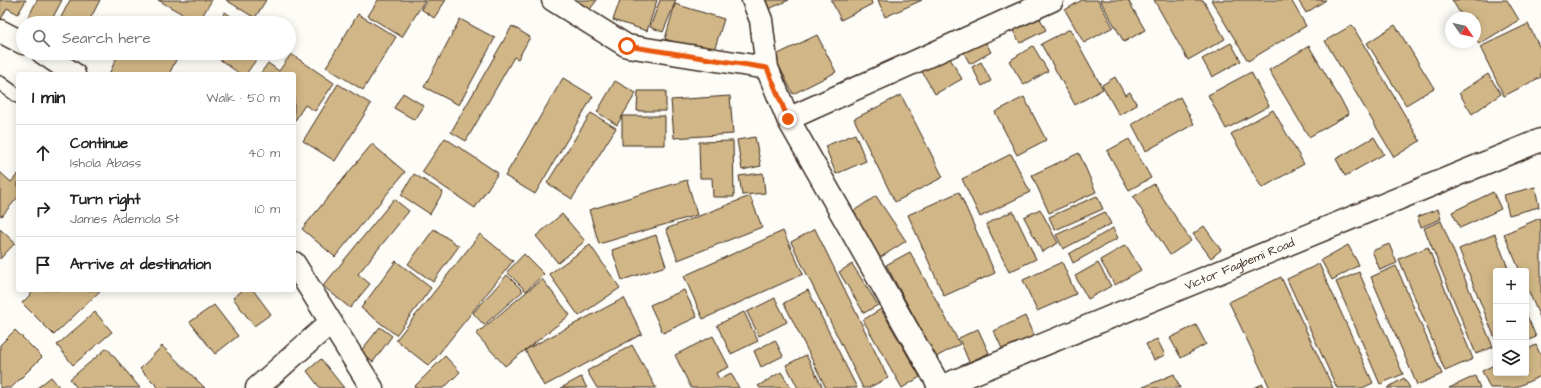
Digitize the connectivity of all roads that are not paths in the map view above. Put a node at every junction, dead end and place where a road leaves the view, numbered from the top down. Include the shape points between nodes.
1 (553, 0) edge
2 (753, 0) edge
3 (1052, 0) edge
4 (0, 31) edge
5 (16, 39) edge
6 (53, 60) edge
7 (767, 68) junction
8 (71, 72) edge
9 (0, 84) edge
10 (16, 95) edge
11 (788, 119) junction
12 (1541, 140) edge
13 (296, 266) edge
14 (331, 322) junction
15 (257, 388) edge
16 (372, 388) edge
17 (939, 388) edge

1 - 7 street via 627,46
2 - 7 street via 761,20
3 - 11 street
4 - 5 street
6 - 8 street
7 - 11 street
9 - 10 lane
11 - 17 street
12 - 17 street, Victor Fagbemi Road
13 - 14 street
14 - 15 street
14 - 16 street

